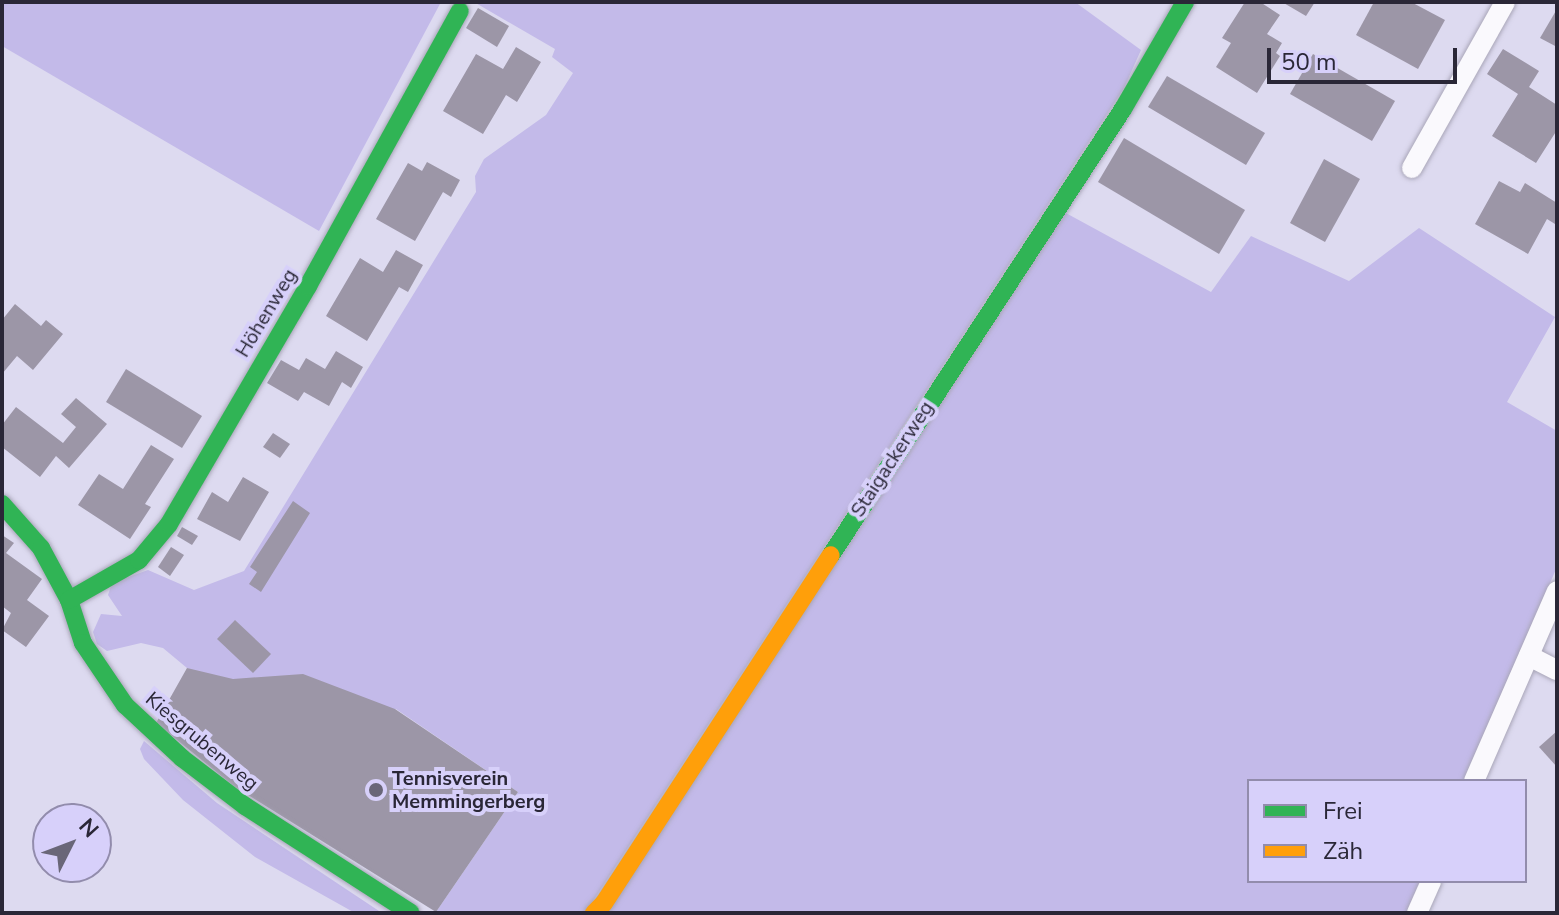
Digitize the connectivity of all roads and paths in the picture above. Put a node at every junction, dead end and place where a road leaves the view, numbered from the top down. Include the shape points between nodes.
1 (1185, 2) edge
2 (1505, 2) edge
3 (460, 11) dead end
4 (1412, 168) dead end
5 (2, 504) edge
6 (1557, 591) edge
7 (69, 600) junction
8 (1529, 656) junction
9 (1557, 670) edge
10 (1475, 779) edge
11 (1430, 883) edge
12 (406, 909) edge
13 (420, 913) edge
14 (594, 913) edge
15 (1417, 913) edge

1 - 14 street, Staigackerweg via 1123,109
2 - 4 street
3 - 7 street, Höhenweg via 169,524 139,560
5 - 7 street, Kiesgrubenweg via 41,548
6 - 8 street
7 - 12 street, Kiesgrubenweg via 83,643 125,705 171,748 245,806
8 - 9 street
8 - 10 street
11 - 15 street
12 - 13 street

